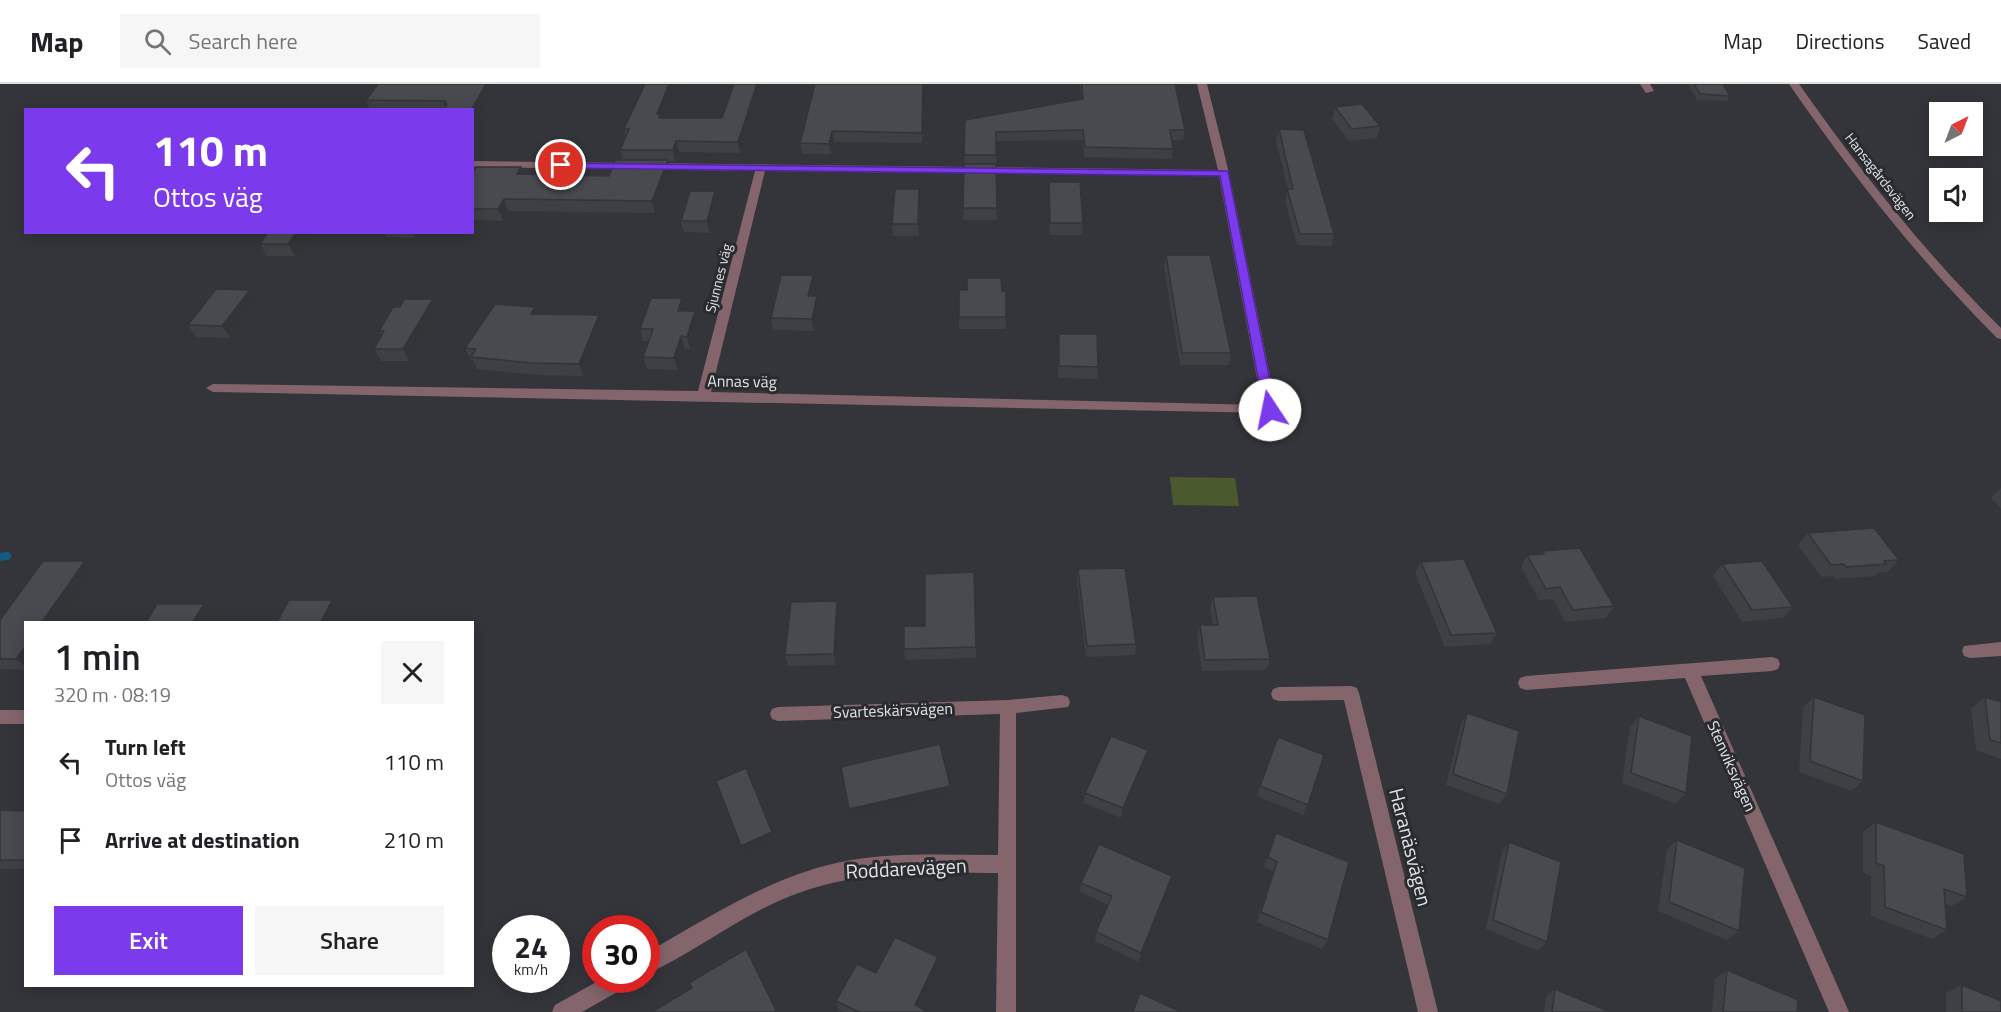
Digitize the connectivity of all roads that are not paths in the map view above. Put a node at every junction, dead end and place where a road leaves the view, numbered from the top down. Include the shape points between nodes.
1 (1202, 84) edge
2 (1794, 84) edge
3 (474, 164) edge
4 (761, 167) junction
5 (1224, 173) junction
6 (2001, 335) edge
7 (213, 388) dead end
8 (703, 396) junction
9 (2001, 649) edge
10 (1970, 651) dead end
11 (1772, 664) dead end
12 (1690, 671) junction
13 (1526, 683) dead end
14 (1279, 694) dead end
15 (1062, 702) dead end
16 (1008, 707) junction
17 (778, 714) dead end
18 (0, 717) edge
19 (24, 717) edge
20 (1007, 864) junction
21 (660, 956) edge
22 (598, 993) edge
23 (570, 1010) edge
24 (1006, 1012) edge
25 (1428, 1012) edge
26 (1839, 1012) edge

1 - 5 street
2 - 6 street, Hansagårdsvägen via 1873,193 1966,301
3 - 4 street
4 - 5 street
4 - 8 street, Sjunnes väg
5 - 8 street, Annas väg via 1270,410
7 - 8 street, Annas väg
9 - 10 street
11 - 12 street
12 - 13 street
12 - 26 street, Stenviksvägen
14 - 25 street, Haranäsvägen via 1351,693
15 - 16 street, Svarteskärsvägen
16 - 17 street, Svarteskärsvägen
16 - 20 street
18 - 19 street
20 - 21 street, Roddarevägen via 885,866 831,873 776,891
20 - 24 street
22 - 23 street

